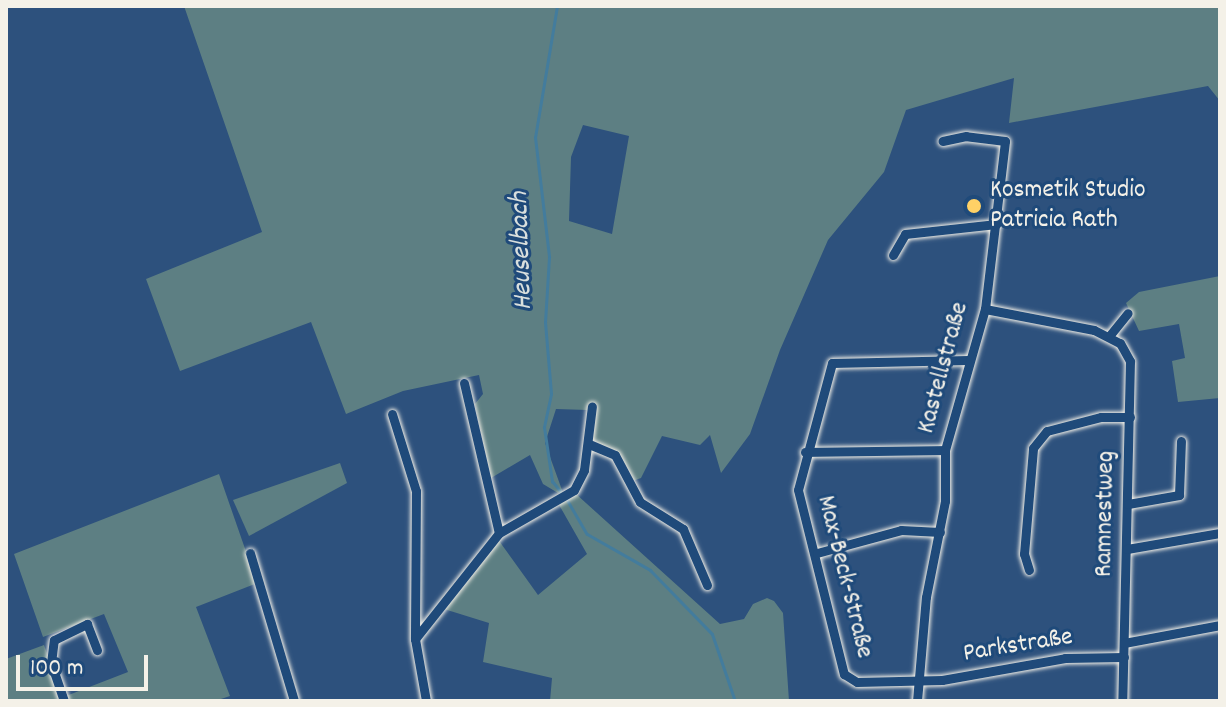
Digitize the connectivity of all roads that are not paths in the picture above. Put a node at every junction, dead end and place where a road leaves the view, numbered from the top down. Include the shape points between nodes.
1 (943, 141) dead end
2 (996, 224) junction
3 (893, 255) dead end
4 (985, 309) junction
5 (1128, 313) dead end
6 (1110, 335) junction
7 (968, 360) junction
8 (464, 383) dead end
9 (592, 406) dead end
10 (392, 414) dead end
11 (1130, 417) junction
12 (1181, 441) dead end
13 (589, 444) junction
14 (945, 450) junction
15 (805, 452) junction
16 (1128, 504) junction
17 (940, 532) junction
18 (499, 533) junction
19 (1220, 533) edge
20 (1127, 549) junction
21 (250, 553) dead end
22 (817, 553) junction
23 (1029, 570) dead end
24 (707, 585) dead end
25 (1220, 625) edge
26 (415, 639) junction
27 (1124, 643) junction
28 (97, 650) dead end
29 (1124, 657) junction
30 (919, 680) junction
31 (64, 701) edge
32 (294, 701) edge
33 (426, 701) edge
34 (917, 701) edge
35 (1122, 701) edge

1 - 2 street, Kastellstraße via 966,136 1005,141
2 - 3 street via 905,234
2 - 4 street, Kastellstraße
4 - 6 street
4 - 7 street, Kastellstraße
5 - 6 street
6 - 11 street, Ramnestweg via 1130,361
7 - 14 street, Kastellstraße
7 - 15 street, Max-Beck-Straße via 832,363
8 - 18 street
9 - 13 street
10 - 26 street via 416,491
11 - 16 street, Ramnestweg
11 - 23 street via 1101,417 1047,431 1033,448 1024,554
12 - 16 street via 1179,495
13 - 18 street via 574,490
13 - 24 street via 615,455 640,502 683,529
14 - 15 street
14 - 17 street, Kastellstraße
15 - 22 street, Max-Beck-Straße via 798,490
16 - 20 street, Ramnestweg
17 - 22 street via 901,530
17 - 30 street, Kastellstraße via 926,597
18 - 26 street
19 - 20 street
20 - 27 street, Ramnestweg
21 - 32 street
22 - 30 street, Max-Beck-Straße via 844,674 857,682
25 - 27 street
26 - 33 street
27 - 29 street, Ramnestweg
28 - 31 street via 87,624 54,640 51,663
29 - 30 street, Parkstraße via 1065,658
29 - 35 street, Ramnestweg
30 - 34 street, Kastellstraße

